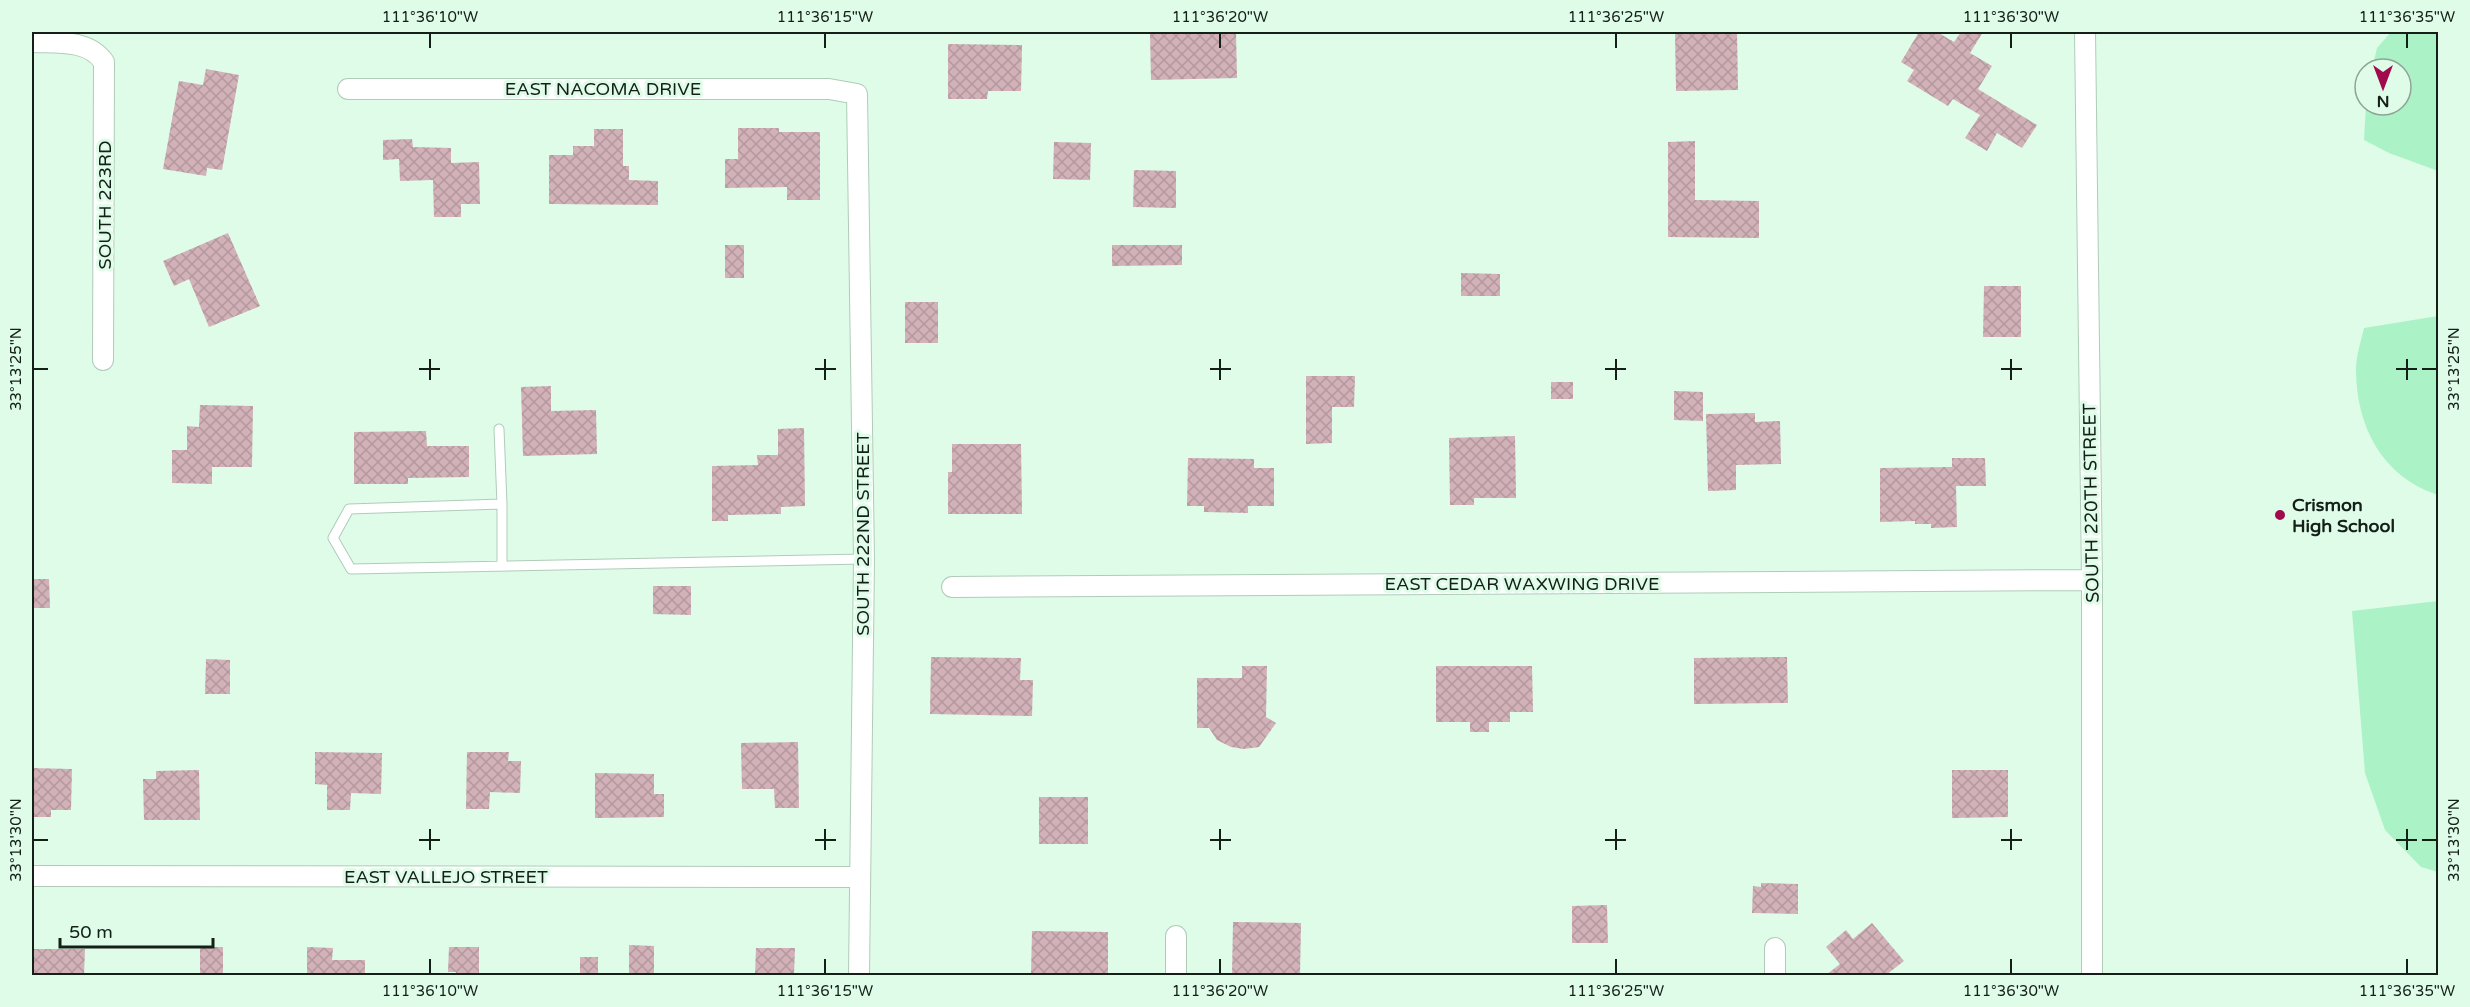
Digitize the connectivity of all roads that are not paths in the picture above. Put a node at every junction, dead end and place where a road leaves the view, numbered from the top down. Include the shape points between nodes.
1 (2085, 32) edge
2 (32, 42) edge
3 (348, 89) dead end
4 (857, 93) joint
5 (103, 360) dead end
6 (499, 429) dead end
7 (502, 504) junction
8 (864, 559) junction
9 (502, 566) junction
10 (2092, 580) junction
11 (952, 587) dead end
12 (32, 876) edge
13 (860, 877) junction
14 (1176, 936) dead end
15 (1774, 948) dead end
16 (859, 975) edge
17 (1176, 975) edge
18 (1774, 975) edge
19 (2092, 975) edge

1 - 10 street, SOUTH 220TH STREET
2 - 5 street, SOUTH 223RD via 74,43 98,53 104,62
3 - 4 street, EAST NACOMA DRIVE via 829,89
4 - 8 street, SOUTH 222ND STREET
6 - 7 lane
7 - 9 lane
7 - 9 lane via 349,509 333,538 351,569
8 - 9 lane
8 - 13 street, SOUTH 222ND STREET
10 - 11 street, EAST CEDAR WAXWING DRIVE
10 - 19 street, SOUTH 220TH STREET
12 - 13 street, EAST VALLEJO STREET
13 - 16 street, SOUTH 222ND STREET
14 - 17 street
15 - 18 street

